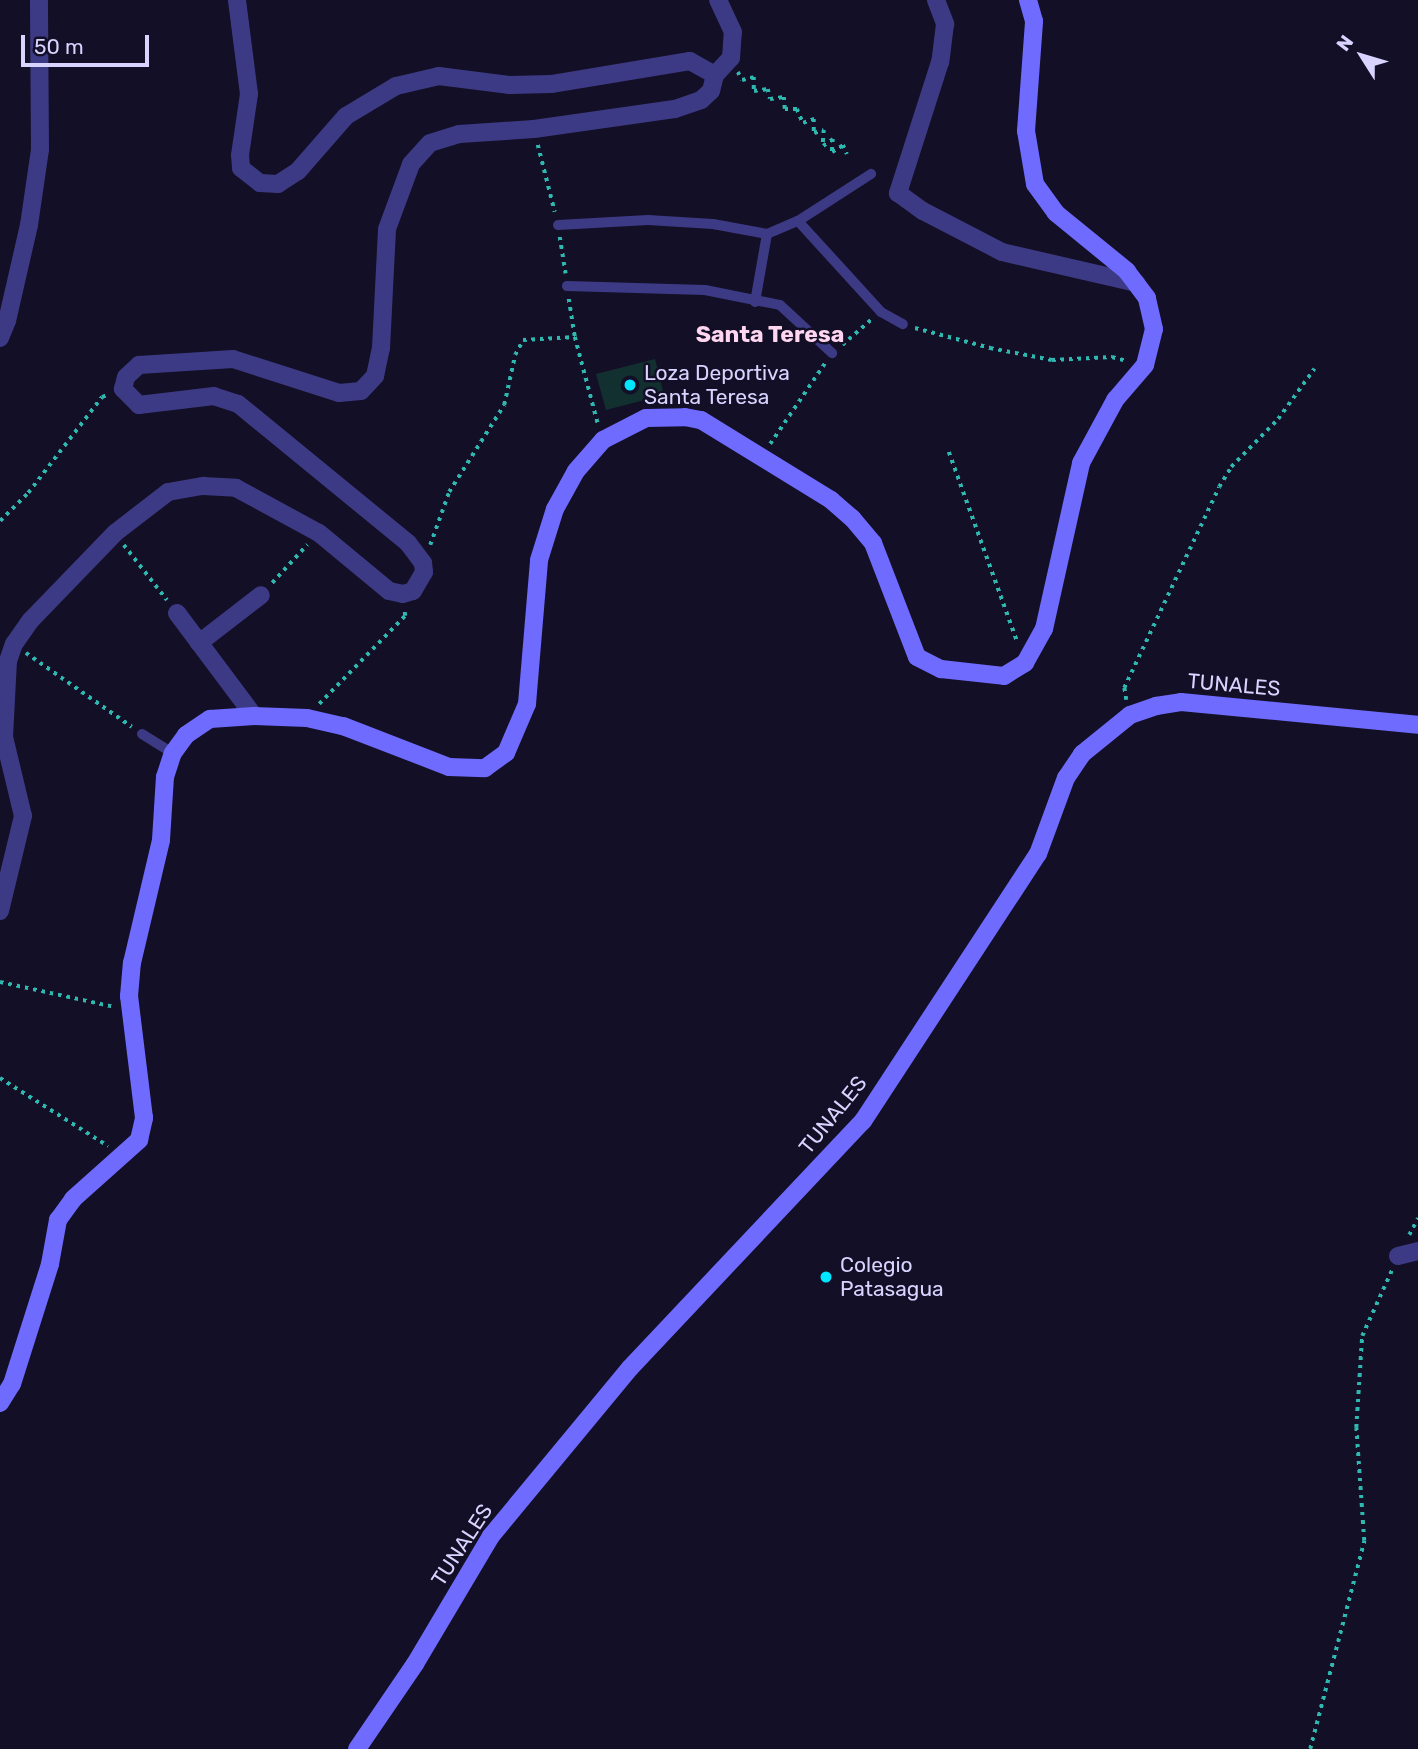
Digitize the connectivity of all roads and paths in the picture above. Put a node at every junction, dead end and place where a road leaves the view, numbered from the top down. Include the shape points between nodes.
1 (39, 0) edge
2 (237, 0) edge
3 (718, 0) edge
4 (936, 0) edge
5 (1028, 0) edge
6 (731, 58) junction
7 (715, 75) junction
8 (847, 154) dead end
9 (871, 174) dead end
10 (798, 221) junction
11 (558, 225) dead end
12 (767, 234) junction
13 (1136, 283) junction
14 (567, 286) dead end
15 (755, 302) junction
16 (881, 312) junction
17 (903, 324) joint
18 (575, 337) dead end
19 (0, 338) edge
20 (832, 353) junction
21 (1145, 365) junction
22 (1314, 369) dead end
23 (123, 389) junction
24 (949, 452) dead end
25 (761, 458) junction
26 (0, 521) edge
27 (319, 533) junction
28 (115, 534) junction
29 (423, 563) junction
30 (402, 594) junction
31 (261, 595) joint
32 (177, 613) joint
33 (199, 643) junction
34 (14, 644) junction
35 (1025, 663) junction
36 (254, 716) junction
37 (1129, 716) junction
38 (307, 718) junction
39 (1418, 725) edge
40 (142, 734) joint
41 (173, 753) junction
42 (0, 911) edge
43 (0, 982) edge
44 (131, 1010) junction
45 (0, 1078) edge
46 (121, 1155) junction
47 (1418, 1251) edge
48 (1398, 1256) joint
49 (0, 1403) edge
50 (356, 1749) edge
51 (1310, 1749) edge

1 - 19 street via 40,150 29,225 8,321
2 - 7 street via 249,94 241,168 260,183 278,184 298,171 346,116 407,83 439,76 510,85 551,83 690,61
3 - 6 street via 733,32
4 - 13 street via 945,24 940,62 898,193 1002,252
5 - 13 street via 1034,21 1026,131 1035,184 1056,213
6 - 7 street
6 - 8 path via 742,80 754,77 754,91 768,89 770,99 784,97 785,109 797,109 803,122 814,119 814,133 824,130 823,146 832,139 832,152 842,145
7 - 23 street via 711,91 701,100 675,109 534,130 459,134 430,143 411,164 387,229 382,348 375,376 361,391 339,393 233,359 139,365 126,377
9 - 10 lane
10 - 12 lane
10 - 16 lane
11 - 12 lane via 648,220 713,224
12 - 15 lane
13 - 21 street via 1147,298 1154,329
14 - 15 lane via 705,290
15 - 20 lane via 780,305
16 - 17 lane
16 - 20 path
17 - 21 path via 1052,360 1112,357
18 - 29 path via 523,340 504,405 449,492
20 - 25 path
21 - 35 street via 1115,400 1082,463 1044,629
22 - 37 path via 1219,487 1124,688
23 - 26 path via 102,397 28,493
23 - 29 street via 139,405 214,396 238,404 408,542
24 - 35 path
25 - 35 street via 831,500 873,543 918,657 941,669 1004,676
25 - 38 street via 708,424 685,417 646,418 603,440 576,471 555,509 539,560 527,704 506,753 485,768 449,767 343,726
27 - 28 street via 236,488 203,486 168,492
27 - 30 street via 389,590
27 - 31 path
28 - 32 path
28 - 34 street via 31,620
29 - 30 street via 421,581 413,591
30 - 38 path via 405,616
31 - 33 street
32 - 33 street
33 - 36 street
34 - 40 path
34 - 42 street via 8,662 5,737 23,816
36 - 38 street
36 - 41 street via 210,719 186,735
37 - 39 street, TUNALES via 1181,702
37 - 50 street, TUNALES via 1082,754 1066,778 1038,854 863,1121 630,1368 491,1536 415,1664
40 - 41 lane
41 - 44 street via 165,777 156,867 132,963
43 - 44 path
44 - 46 street via 144,1118 139,1140
45 - 46 path
46 - 49 street via 58,1220 50,1264 12,1384
47 - 48 street
48 - 51 path via 1363,1336 1356,1429 1364,1541

